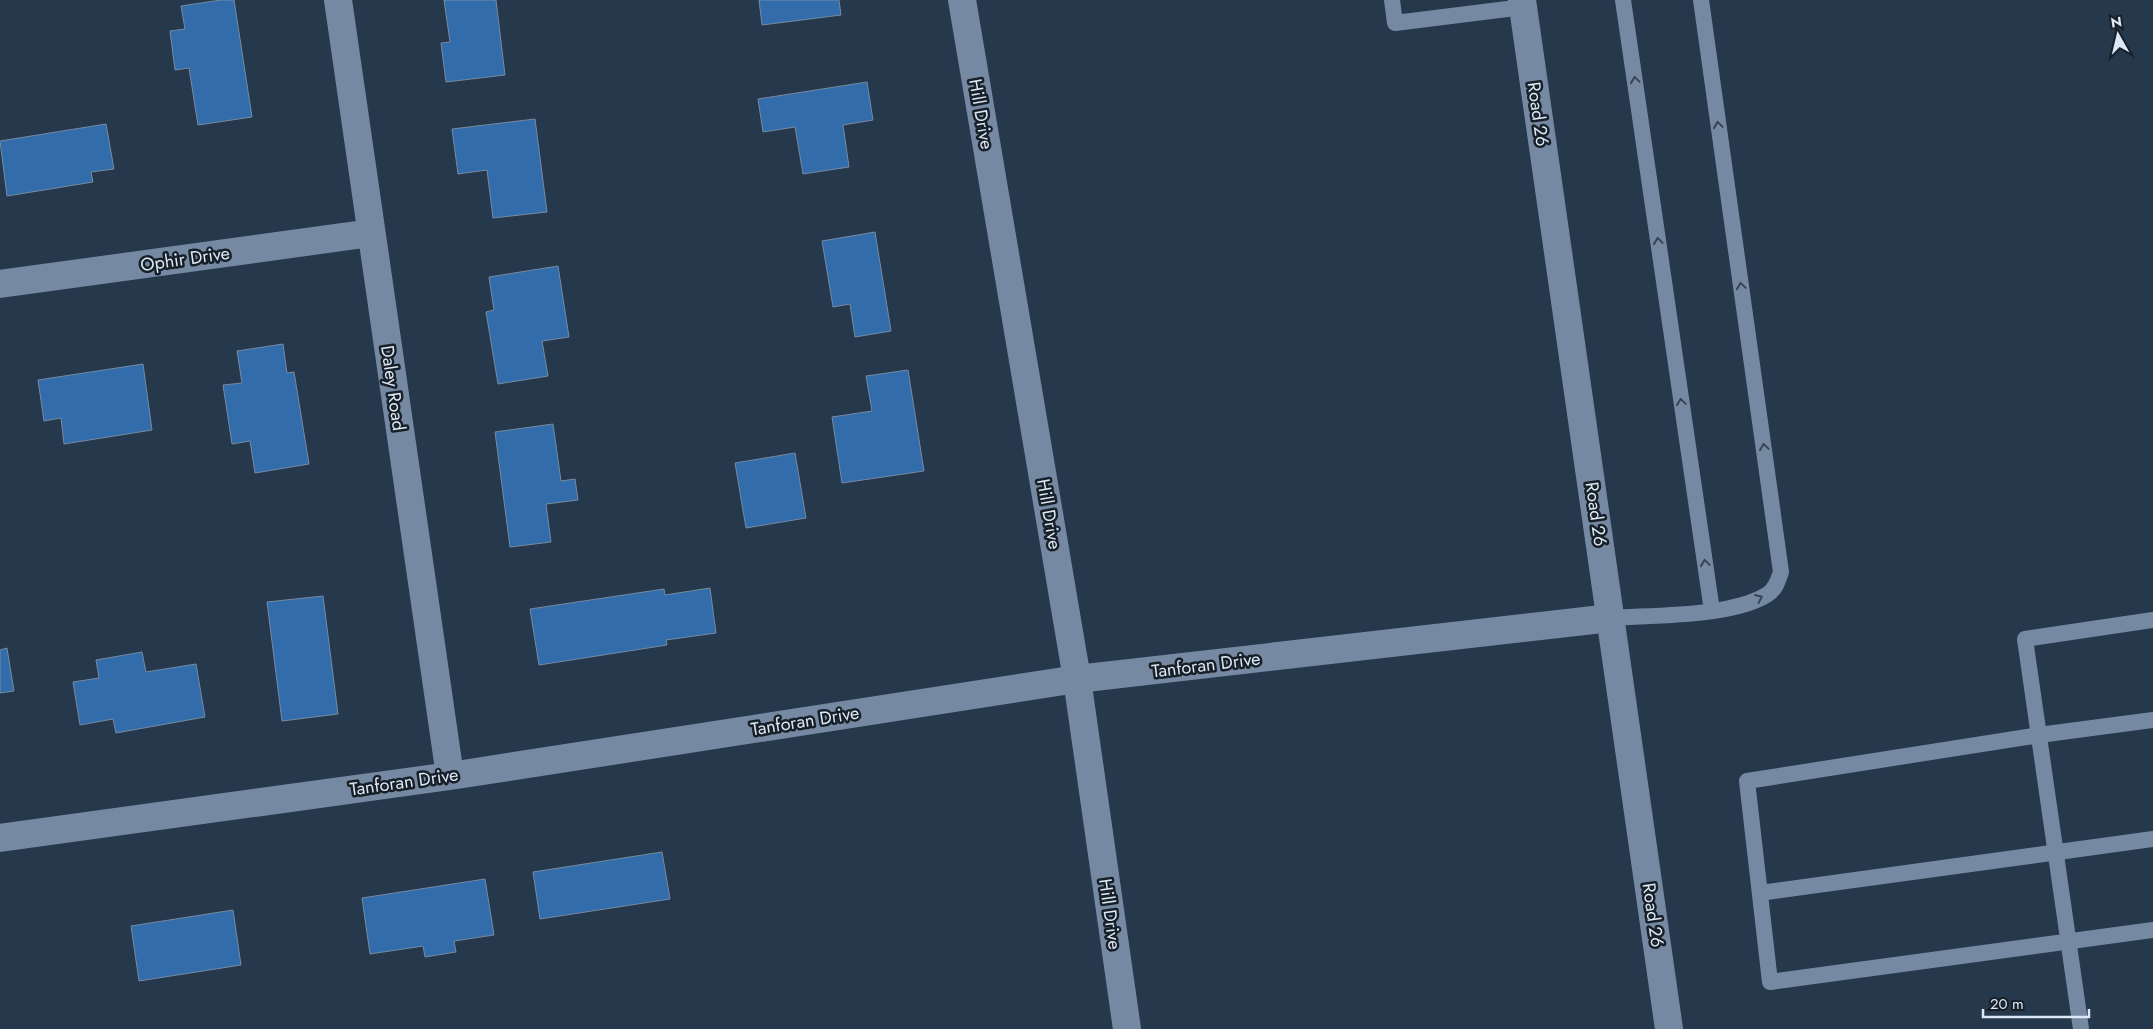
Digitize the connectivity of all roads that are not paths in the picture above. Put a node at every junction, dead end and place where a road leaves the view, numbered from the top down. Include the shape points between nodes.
1 (338, 0) edge
2 (962, 0) edge
3 (1392, 0) edge
4 (1623, 0) edge
5 (1701, 0) edge
6 (1522, 4) edge
7 (371, 233) junction
8 (0, 284) edge
9 (1712, 611) junction
10 (1612, 618) junction
11 (2153, 620) edge
12 (1076, 679) junction
13 (2153, 720) edge
14 (2039, 735) junction
15 (450, 776) junction
16 (0, 838) edge
17 (2153, 839) edge
18 (2056, 852) junction
19 (1760, 893) junction
20 (2153, 930) edge
21 (2068, 940) junction
22 (1127, 1029) edge
23 (1669, 1029) edge
24 (2081, 1029) edge

1 - 7 street, Daley Road
2 - 12 street, Hill Drive
3 - 6 lane via 1395,23
9 -> 4 lane
9 -> 5 lane via 1730,609 1768,594 1777,584 1781,572
6 - 10 street, Road 26
7 - 8 street, Ophir Drive
7 - 15 street, Daley Road
9 - 10 lane
10 - 12 street, Tanforan Drive
10 - 23 street, Road 26
11 - 14 lane via 2025,639
12 - 15 street, Tanforan Drive
12 - 22 street, Hill Drive
13 - 14 lane
14 - 18 lane
14 - 19 lane via 1747,781
15 - 16 street, Tanforan Drive
17 - 18 lane
18 - 19 lane
18 - 21 lane
19 - 21 lane via 1770,982
20 - 21 lane
21 - 24 lane

